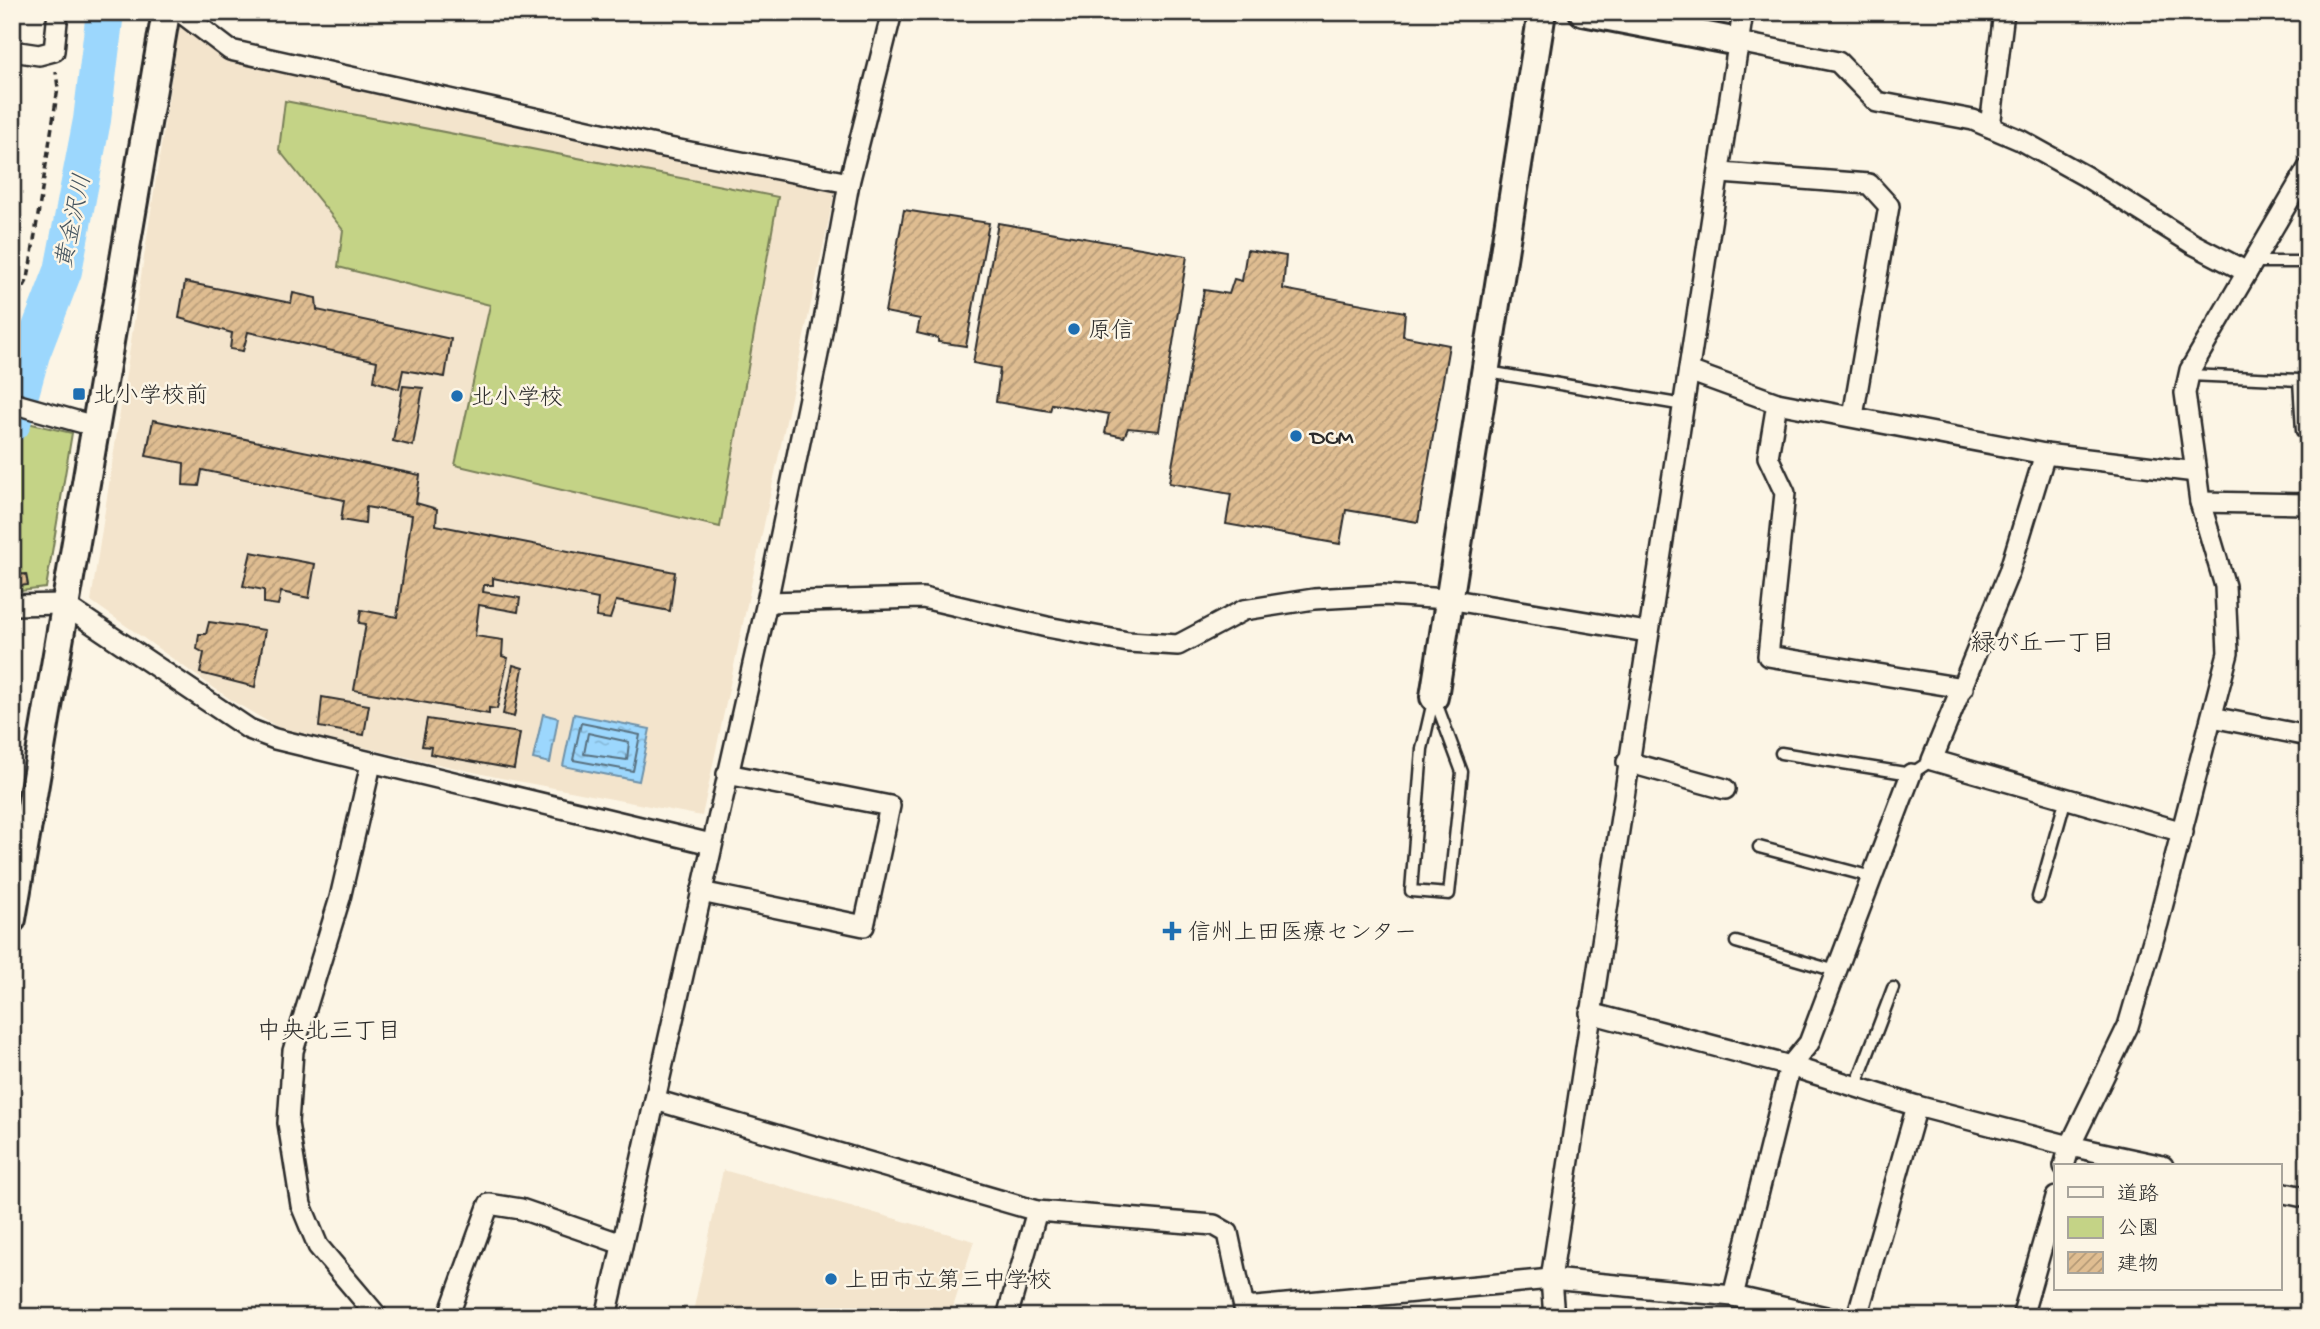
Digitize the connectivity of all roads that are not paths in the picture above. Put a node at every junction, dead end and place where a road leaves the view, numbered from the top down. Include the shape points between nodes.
1 (58, 12) edge
2 (166, 12) edge
3 (180, 12) edge
4 (892, 12) edge
5 (1542, 12) edge
6 (1583, 12) edge
7 (1743, 12) edge
8 (2004, 12) edge
9 (1738, 42) junction
10 (12, 51) edge
11 (1990, 127) junction
12 (2308, 168) edge
13 (1721, 173) junction
14 (849, 183) junction
15 (2308, 262) edge
16 (2250, 267) junction
17 (1485, 371) junction
18 (1689, 371) junction
19 (2189, 375) junction
20 (1777, 402) junction
21 (12, 404) edge
22 (1684, 405) junction
23 (1853, 416) junction
24 (94, 426) junction
25 (2308, 438) edge
26 (2045, 454) junction
27 (2196, 472) junction
28 (2200, 502) junction
29 (2308, 504) edge
30 (1448, 598) junction
31 (767, 602) junction
32 (64, 604) junction
33 (12, 605) edge
34 (1647, 632) junction
35 (1963, 688) junction
36 (1434, 697) junction
37 (2212, 718) junction
38 (2308, 736) edge
39 (1781, 753) dead end
40 (1932, 760) junction
41 (1627, 762) junction
42 (371, 764) junction
43 (727, 774) junction
44 (1911, 774) junction
45 (1725, 789) dead end
46 (2066, 798) junction
47 (2183, 832) junction
48 (19, 835) edge
49 (711, 844) junction
50 (1759, 847) dead end
51 (1872, 877) junction
52 (701, 891) junction
53 (2038, 897) dead end
54 (12, 919) edge
55 (1736, 942) dead end
56 (1836, 971) junction
57 (1893, 988) dead end
58 (1590, 1013) junction
59 (1790, 1066) junction
60 (1854, 1088) junction
61 (655, 1100) junction
62 (1917, 1106) junction
63 (2070, 1146) junction
64 (2065, 1164) edge
65 (2154, 1164) edge
66 (2282, 1192) edge
67 (2308, 1198) edge
68 (2054, 1204) edge
69 (1037, 1211) junction
70 (622, 1244) junction
71 (1551, 1279) junction
72 (1733, 1296) junction
73 (1245, 1312) edge
74 (1822, 1316) edge
75 (378, 1317) edge
76 (448, 1317) edge
77 (606, 1317) edge
78 (1007, 1317) edge
79 (1554, 1317) edge
80 (1857, 1317) edge
81 (2022, 1317) edge

1 - 10 street via 54,51 39,55
2 - 24 street
3 - 14 street via 230,50 664,147
4 - 14 street
5 - 17 street
6 - 9 street
7 - 9 street
8 - 11 street
9 - 11 street via 1839,62 1877,102
9 - 13 street
11 - 16 street via 2085,176 2193,244
12 - 16 street
13 - 18 street
13 - 23 street via 1869,184 1889,206
14 - 31 street
15 - 16 lane
16 - 19 street
17 - 22 lane
17 - 30 street
18 - 20 street
18 - 22 street
19 - 25 lane via 2299,380 2302,431
19 - 27 street via 2185,393
20 - 23 street
20 - 35 street via 1768,457 1785,493 1768,656
21 - 24 street
22 - 34 street
23 - 26 street
24 - 32 street
26 - 27 street
26 - 35 street via 2009,572
27 - 28 street
28 - 29 street
28 - 37 street via 2225,586 2228,653
30 - 31 street via 1314,599 1244,610 1178,645 1101,637 923,598
30 - 34 street
30 - 36 street
31 - 43 street
32 - 33 street
32 - 42 street via 250,729
32 - 48 street
34 - 41 street
35 - 40 street
36 - 36 lane via 1462,772 1450,894 1411,891 1422,749
37 - 38 street
37 - 47 street
39 - 44 lane
40 - 44 lane
40 - 46 street
41 - 45 street
41 - 58 street
42 - 49 street
42 - 75 street via 340,898 293,1051 288,1123 301,1205 318,1246
43 - 49 street
43 - 52 street via 890,806 864,926
44 - 51 street
46 - 47 street
46 - 53 lane
47 - 63 street via 2128,1026
48 - 54 street
49 - 52 street
50 - 51 lane
51 - 56 street
52 - 61 street
55 - 56 lane
56 - 59 street via 1809,1044
57 - 60 lane
58 - 59 street
58 - 71 street
59 - 60 street
59 - 72 street
60 - 62 street
61 - 69 street
61 - 70 street
62 - 63 street
62 - 80 street
63 - 64 street
63 - 65 street
66 - 67 street
68 - 81 street
69 - 73 street via 1214,1225 1228,1233
69 - 78 street
70 - 76 street via 522,1209 489,1204
70 - 77 street
71 - 72 street
71 - 73 street
71 - 79 street
72 - 74 street

